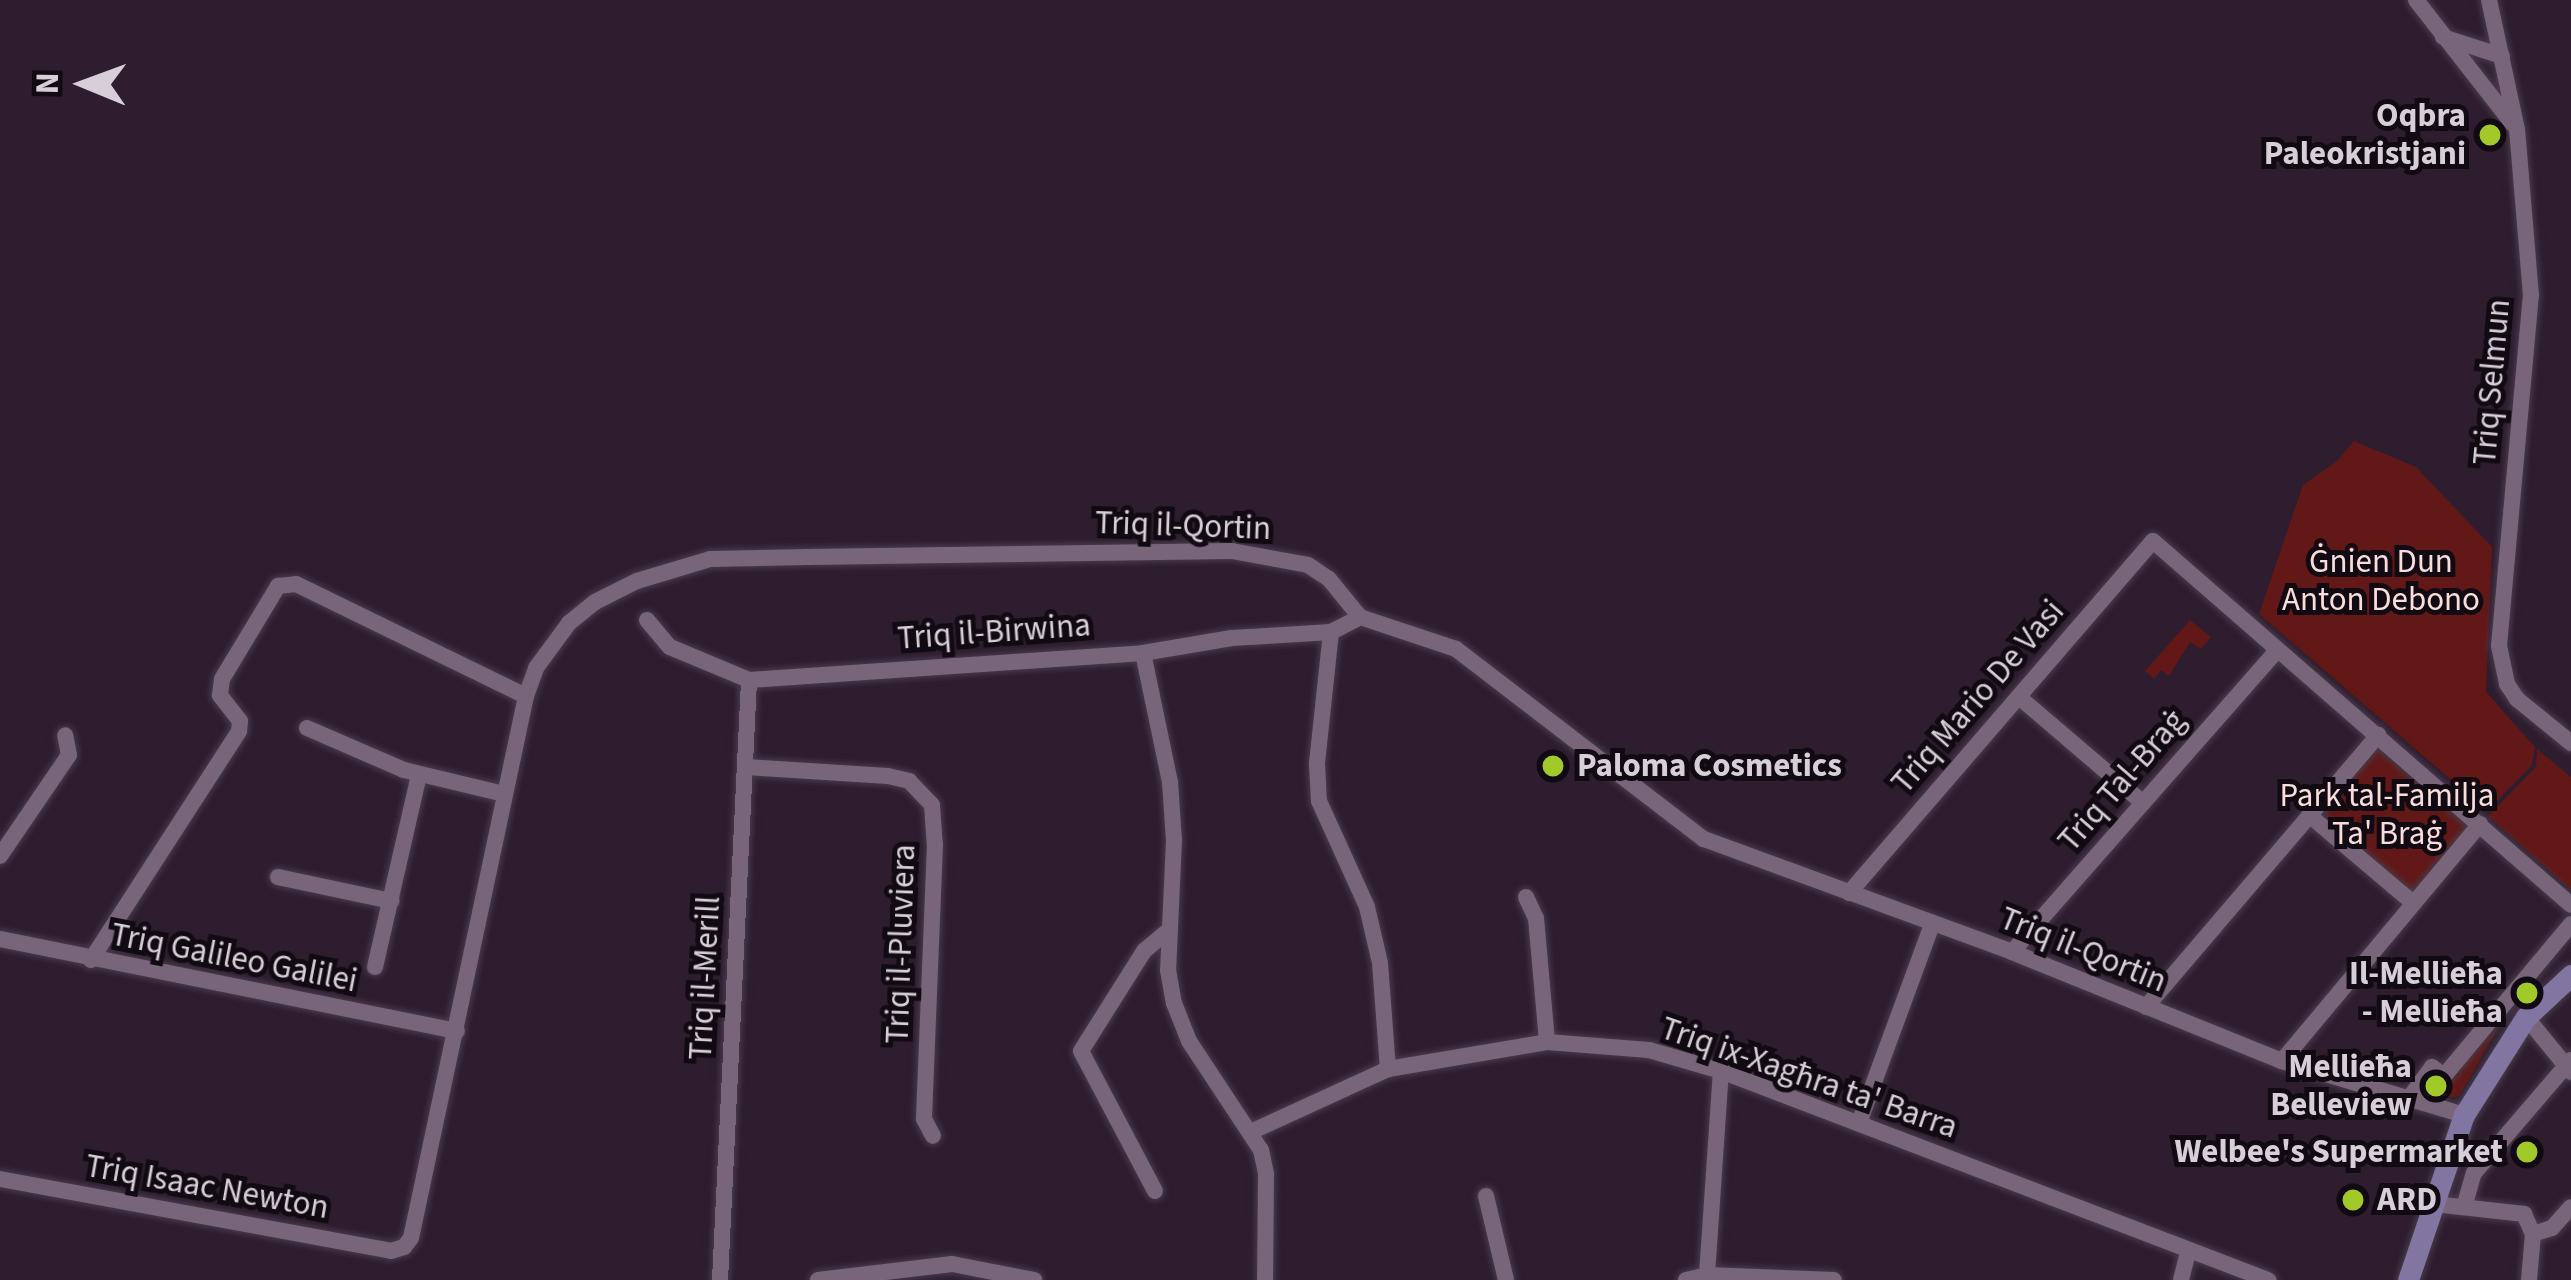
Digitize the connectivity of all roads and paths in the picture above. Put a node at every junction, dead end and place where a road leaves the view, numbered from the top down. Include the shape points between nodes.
1 (2416, 0) edge
2 (2489, 0) edge
3 (2442, 36) junction
4 (2502, 56) junction
5 (2517, 129) junction
6 (1360, 616) junction
7 (647, 620) dead end
8 (1331, 632) junction
9 (2277, 650) junction
10 (1143, 653) junction
11 (1330, 676) junction
12 (749, 680) junction
13 (526, 696) junction
14 (2019, 697) junction
15 (308, 728) dead end
16 (65, 735) dead end
17 (2378, 735) junction
18 (2571, 743) edge
19 (746, 767) junction
20 (419, 775) junction
21 (504, 794) junction
22 (2143, 803) junction
23 (2309, 814) junction
24 (2480, 824) junction
25 (0, 856) edge
26 (278, 877) dead end
27 (1849, 893) junction
28 (1526, 897) dead end
29 (391, 901) junction
30 (2412, 902) junction
31 (2571, 905) edge
32 (2571, 924) edge
33 (1932, 925) junction
34 (1170, 929) junction
35 (0, 939) edge
36 (2012, 952) junction
37 (91, 961) junction
38 (375, 967) dead end
39 (2571, 971) edge
40 (2146, 1007) junction
41 (2526, 1017) junction
42 (458, 1031) junction
43 (1547, 1042) junction
44 (2282, 1061) junction
45 (2569, 1066) edge
46 (1388, 1069) junction
47 (1721, 1072) junction
48 (2407, 1101) junction
49 (2464, 1114) junction
50 (1859, 1124) junction
51 (1253, 1131) junction
52 (933, 1136) dead end
53 (0, 1179) edge
54 (1155, 1191) dead end
55 (1486, 1196) dead end
56 (2434, 1204) junction
57 (2464, 1207) junction
58 (2571, 1207) edge
59 (2533, 1234) junction
60 (404, 1247) joint
61 (2188, 1252) junction
62 (1708, 1275) junction
63 (871, 1276) edge
64 (719, 1280) edge
65 (818, 1280) edge
66 (1034, 1280) edge
67 (1265, 1280) edge
68 (1506, 1280) edge
69 (1686, 1280) edge
70 (1834, 1280) edge
71 (2181, 1280) edge
72 (2268, 1280) edge
73 (2408, 1280) edge
74 (2529, 1280) edge

1 - 3 street
2 - 4 street, Triq Selmun
3 - 4 street
3 - 5 street
4 - 5 street, Triq Selmun
5 - 18 street, Triq Selmun via 2531,294 2499,646 2517,699
6 - 8 street, Triq il-Birwina
6 - 11 street
6 - 13 street, Triq il-Qortin via 1308,565 1232,551 710,560 595,602 569,622
6 - 27 street, Triq il-Qortin via 1456,649 1704,839
7 - 12 street, Triq il-Birwina via 670,647
8 - 10 street, Triq il-Birwina
8 - 11 street
9 - 14 street, Triq Mario De Vasi via 2153,541
9 - 17 street
9 - 22 street, Triq Tal-Braġ
10 - 12 street, Triq il-Birwina
10 - 34 street via 1170,782
11 - 46 street via 1319,801 1367,908
12 - 19 street, Triq il-Merill
13 - 21 street, Triq il-Qortin
13 - 37 street via 296,584 278,586 222,679 220,695 239,731
14 - 22 street
14 - 27 street, Triq Mario De Vasi
15 - 20 street
16 - 25 street via 69,754
17 - 23 street
17 - 24 street
19 - 52 street, Triq il-Pluviera via 889,776 909,781 932,805 924,1119
19 - 64 street, Triq il-Merill
20 - 21 street
20 - 29 street
21 - 42 street, Triq il-Qortin
22 - 36 street, Triq Tal-Braġ
23 - 30 street
23 - 40 street
24 - 30 street
24 - 31 street
26 - 29 street
27 - 33 street, Triq il-Qortin
28 - 43 street via 1536,918
29 - 38 street
30 - 44 street
32 - 48 street via 2444,1076 2432,1067
33 - 36 street, Triq il-Qortin
33 - 50 street
34 - 51 street via 1174,1003 1189,1041
34 - 54 street via 1144,951 1081,1051
35 - 37 street, Triq Galileo Galilei
36 - 40 street, Triq il-Qortin
37 - 42 street, Triq Galileo Galilei
39 - 41 main road
40 - 44 street, Triq il-Qortin
41 - 45 street
41 - 49 main road
42 - 60 street, Triq il-Qortin
43 - 46 street, Triq ix-Xagħra ta' Barra
43 - 47 street, Triq ix-Xagħra ta' Barra via 1649,1050
44 - 48 street, Triq il-Qortin
45 - 57 street via 2474,1173
46 - 51 street, Triq ix-Xagħra ta' Barra
47 - 50 street, Triq ix-Xagħra ta' Barra
47 - 62 street
48 - 49 street, Triq il-Qortin
49 - 56 main road
50 - 61 street, Triq ix-Xagħra ta' Barra
51 - 67 street via 1267,1174
53 - 60 street, Triq Isaac Newton via 391,1251
55 - 68 street
56 - 57 street
56 - 73 main road
57 - 59 street via 2524,1214
58 - 59 street via 2552,1228
59 - 74 street
61 - 71 street
61 - 72 street, Triq ix-Xagħra ta' Barra
62 - 69 street
62 - 70 street
63 - 65 street
63 - 66 street via 952,1264

